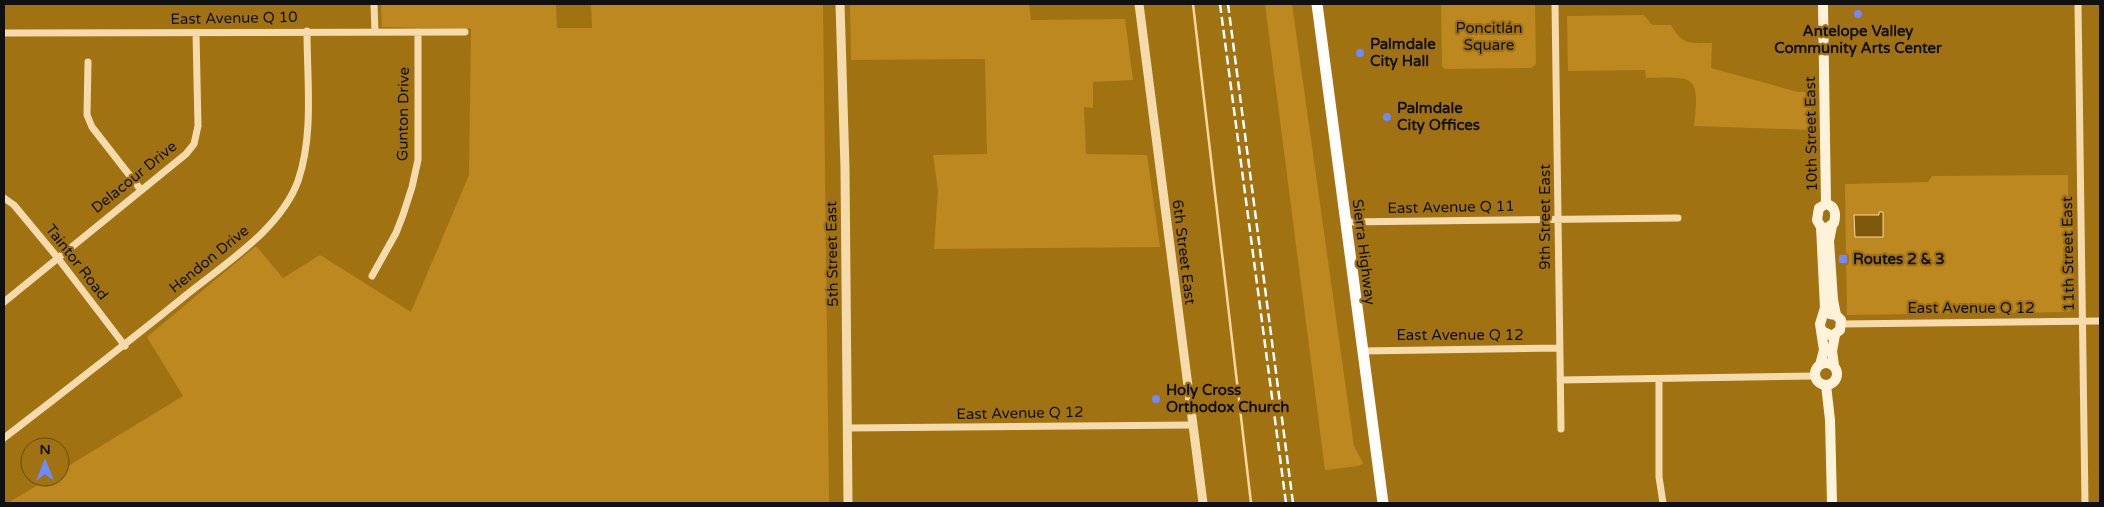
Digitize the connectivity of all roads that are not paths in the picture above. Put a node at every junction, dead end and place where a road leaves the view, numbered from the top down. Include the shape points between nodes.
1 (374, 4) edge
2 (840, 4) edge
3 (1139, 4) edge
4 (1317, 4) edge
5 (1555, 4) edge
6 (1824, 4) edge
7 (2078, 4) edge
8 (307, 31) junction
9 (375, 32) junction
10 (418, 32) junction
11 (465, 32) dead end
12 (4, 33) edge
13 (196, 33) junction
14 (88, 62) dead end
15 (141, 190) junction
16 (4, 198) edge
17 (1826, 204) junction
18 (1678, 218) dead end
19 (1558, 219) junction
20 (1346, 222) junction
21 (1832, 226) junction
22 (1821, 227) junction
23 (56, 257) junction
24 (372, 276) dead end
25 (4, 302) edge
26 (1823, 318) junction
27 (1839, 320) junction
28 (2082, 321) junction
29 (2100, 321) edge
30 (1822, 331) junction
31 (1835, 335) junction
32 (125, 346) junction
33 (1559, 348) junction
34 (1362, 350) junction
35 (1820, 365) junction
36 (1834, 366) junction
37 (1815, 376) junction
38 (1659, 379) junction
39 (1560, 380) junction
40 (1826, 385) junction
41 (1193, 424) junction
42 (848, 428) junction
43 (1561, 429) dead end
44 (4, 438) edge
45 (848, 503) edge
46 (1203, 503) edge
47 (1383, 503) edge
48 (1663, 503) edge
49 (1832, 503) edge
50 (2085, 503) edge

1 - 9 street
2 - 42 street, 5th Street East
3 - 41 street, 6th Street East
4 - 20 highway, Sierra Highway
5 - 19 street, 9th Street East
6 - 17 main road, 10th Street East
7 - 28 street, 11th Street East
8 - 9 street, East Avenue Q 10
8 - 13 street, East Avenue Q 10
8 - 32 street, Hendon Drive via 307,147 288,200 269,227
9 - 10 street, East Avenue Q 10
10 - 11 street, East Avenue Q 10
10 - 24 street, Gunton Drive via 418,160 403,215
12 - 13 street, East Avenue Q 10
13 - 15 street, Delacour Drive via 198,126 194,144
14 - 15 street via 87,114 92,127
15 - 23 street, Delacour Drive
16 - 23 street, Taintor Road via 14,205
17 - 21 main road via 1835,211
17 - 22 main road via 1818,210
18 - 19 street, East Avenue Q 11
19 - 20 street, East Avenue Q 11
19 - 33 street, 9th Street East
20 - 34 highway, Sierra Highway
21 - 22 main road
21 - 27 main road via 1829,240 1833,300
22 - 26 main road
23 - 25 street, Delacour Drive
23 - 32 street, Taintor Road
26 - 27 main road via 1829,314
26 - 30 main road via 1820,324
27 - 28 street, East Avenue Q 12
27 - 31 main road via 1840,330
28 - 29 street, East Avenue Q 12
28 - 50 street, 11th Street East
30 - 31 main road via 1828,336
30 - 35 main road via 1824,350
31 - 36 main road
32 - 44 street, Hendon Drive
33 - 34 street, East Avenue Q 12
33 - 39 street, 9th Street East
34 - 47 highway, Sierra Highway
35 - 36 main road
35 - 37 main road
36 - 40 main road via 1835,380
37 - 38 street
37 - 40 main road via 1819,383
38 - 39 street
38 - 48 street
39 - 43 street, 9th Street East
40 - 49 main road
41 - 42 street, East Avenue Q 12
41 - 46 street, 6th Street East
42 - 45 street, 5th Street East

